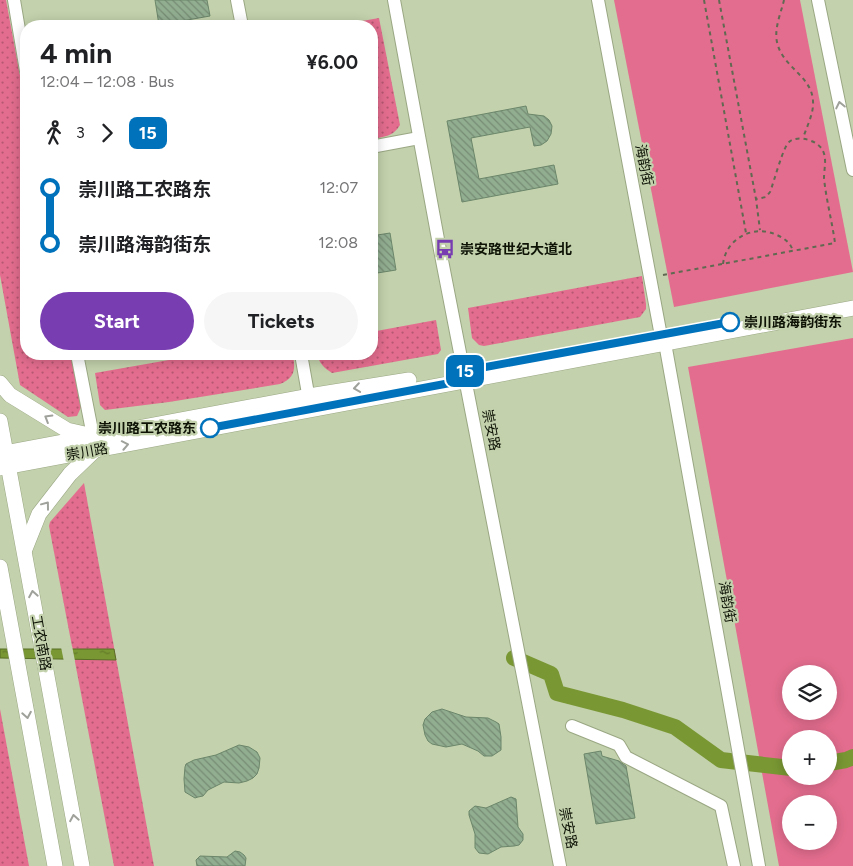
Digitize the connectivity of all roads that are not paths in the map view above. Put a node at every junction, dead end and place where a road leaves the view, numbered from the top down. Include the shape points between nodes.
1 (14, 0) edge
2 (237, 0) edge
3 (394, 0) edge
4 (598, 0) edge
5 (818, 0) edge
6 (241, 20) edge
7 (20, 36) edge
8 (419, 138) junction
9 (378, 146) edge
10 (853, 170) edge
11 (853, 299) edge
12 (853, 308) edge
13 (663, 339) junction
14 (78, 360) edge
15 (302, 360) edge
16 (465, 375) junction
17 (0, 383) edge
18 (310, 402) junction
19 (0, 420) edge
20 (94, 444) junction
21 (3, 460) edge
22 (24, 549) junction
23 (0, 567) edge
24 (572, 726) dead end
25 (55, 866) edge
26 (82, 866) edge
27 (560, 866) edge
28 (734, 866) edge
29 (759, 866) edge

1 - 7 street
2 - 6 street
3 - 8 street, 崇安路
4 - 13 street, 海韵街
10 -> 5 street
8 - 9 street
8 - 16 street, 崇安路
11 - 13 main road, 崇川路
12 - 13 main road, 崇川路
13 - 16 main road, 崇川路
13 - 29 street, 海韵街
14 - 20 street
15 - 18 street
16 - 18 main road, 崇川路
16 - 27 street, 崇安路
20 -> 17 main road via 10,395
18 - 20 main road, 崇川路
19 - 21 main road, 工农南路
20 - 21 main road, 崇川路
22 -> 20 main road via 39,514
21 - 22 main road, 工农南路
26 -> 22 main road, 工农南路
23 -> 25 main road, 工农南路
24 - 28 street via 619,745 626,756 722,806

